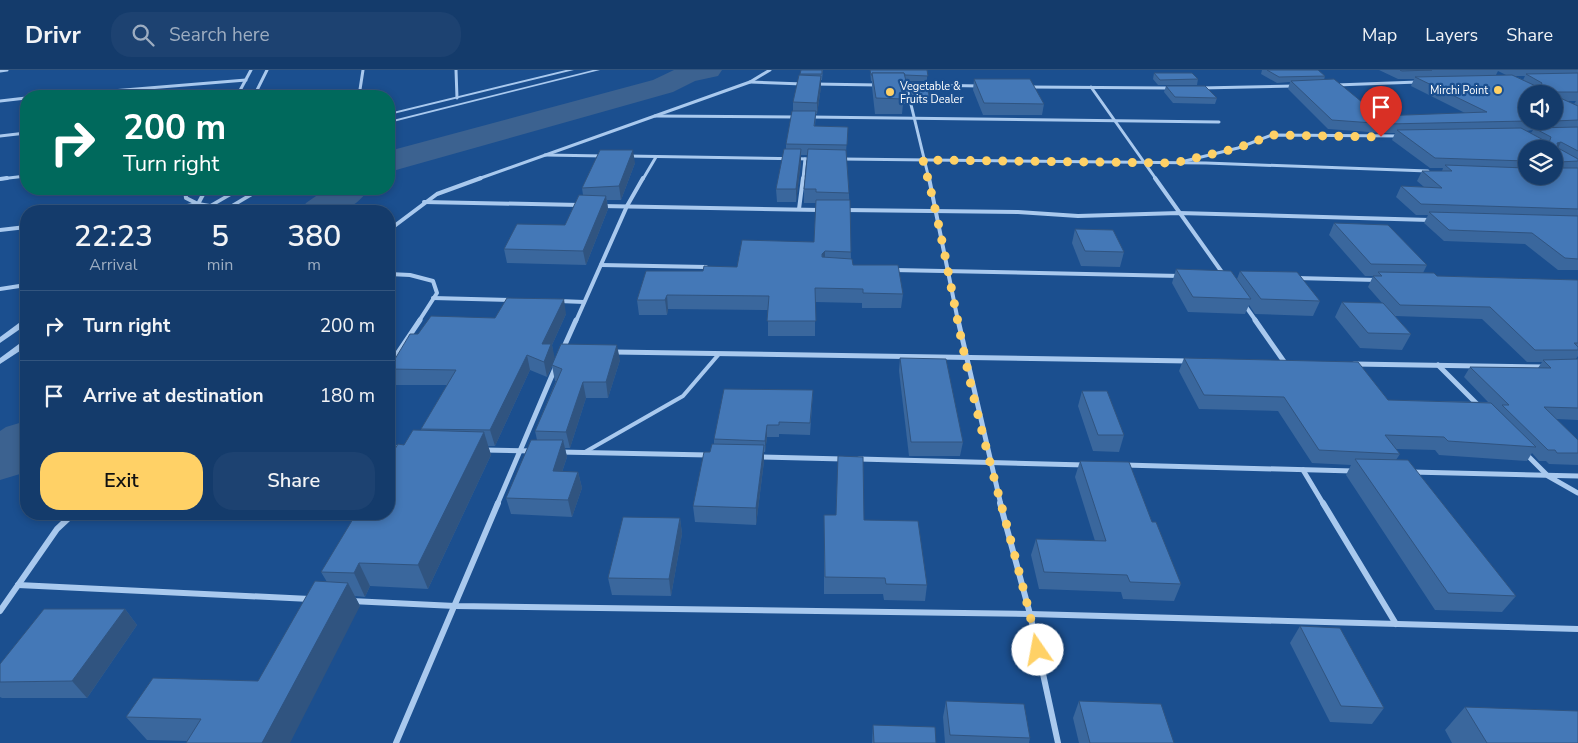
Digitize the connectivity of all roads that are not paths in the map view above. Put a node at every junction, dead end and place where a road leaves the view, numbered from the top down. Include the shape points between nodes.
1 (8, 70) edge
2 (251, 70) edge
3 (268, 70) edge
4 (363, 70) edge
5 (456, 70) edge
6 (572, 70) edge
7 (598, 70) edge
8 (770, 70) edge
9 (0, 71) edge
10 (557, 72) edge
11 (246, 80) junction
12 (750, 82) junction
13 (1422, 82) edge
14 (804, 84) edge
15 (813, 84) edge
16 (888, 85) edge
17 (1328, 85) edge
18 (984, 86) edge
19 (1299, 86) edge
20 (1023, 87) edge
21 (1091, 88) junction
22 (1174, 88) edge
23 (1194, 88) edge
24 (124, 90) edge
25 (240, 90) edge
26 (257, 90) edge
27 (360, 90) edge
28 (457, 98) junction
29 (20, 99) edge
30 (0, 101) edge
31 (395, 113) edge
32 (655, 116) junction
33 (914, 118) junction
34 (395, 121) edge
35 (1115, 121) junction
36 (1219, 122) dead end
37 (20, 134) edge
38 (0, 136) edge
39 (1410, 136) edge
40 (545, 155) junction
41 (610, 156) edge
42 (619, 156) edge
43 (656, 157) junction
44 (805, 159) junction
45 (815, 159) edge
46 (835, 159) edge
47 (923, 160) junction
48 (1174, 163) junction
49 (1146, 164) junction
50 (1436, 172) edge
51 (20, 177) edge
52 (0, 179) edge
53 (186, 195) edge
54 (203, 195) edge
55 (229, 195) edge
56 (251, 195) edge
57 (424, 202) junction
58 (198, 204) junction
59 (193, 205) edge
60 (204, 205) edge
61 (212, 205) edge
62 (234, 205) edge
63 (589, 205) edge
64 (598, 206) edge
65 (628, 206) junction
66 (799, 209) junction
67 (828, 210) edge
68 (838, 210) edge
69 (937, 212) junction
70 (1179, 213) junction
71 (1433, 220) edge
72 (395, 225) edge
73 (20, 228) edge
74 (0, 230) edge
75 (601, 265) junction
76 (706, 267) edge
77 (891, 270) edge
78 (947, 270) junction
79 (395, 275) edge
80 (1185, 276) edge
81 (1215, 276) edge
82 (1225, 276) junction
83 (1235, 277) edge
84 (1294, 278) edge
85 (1382, 280) edge
86 (20, 286) edge
87 (0, 289) edge
88 (433, 298) junction
89 (518, 300) edge
90 (1241, 300) edge
91 (556, 301) edge
92 (584, 302) junction
93 (20, 326) edge
94 (0, 341) edge
95 (20, 347) edge
96 (572, 351) edge
97 (611, 352) edge
98 (719, 354) junction
99 (395, 357) edge
100 (965, 358) junction
101 (558, 360) edge
102 (1198, 361) edge
103 (0, 362) edge
104 (1275, 363) edge
105 (1285, 363) junction
106 (1294, 363) edge
107 (1352, 364) edge
108 (1438, 365) junction
109 (1548, 367) edge
110 (1486, 414) edge
111 (395, 448) edge
112 (408, 448) edge
113 (1520, 448) edge
114 (474, 450) edge
115 (521, 451) junction
116 (539, 451) edge
117 (548, 452) edge
118 (584, 452) junction
119 (712, 456) edge
120 (752, 456) edge
121 (989, 462) junction
122 (1097, 465) edge
123 (1116, 465) edge
124 (1303, 470) junction
125 (1362, 471) edge
126 (1401, 472) edge
127 (1548, 476) junction
128 (1578, 476) edge
129 (1578, 493) edge
130 (67, 520) edge
131 (18, 585) junction
132 (316, 599) edge
133 (346, 600) edge
134 (454, 606) junction
135 (0, 611) edge
136 (1030, 614) junction
137 (1396, 624) junction
138 (1578, 629) edge
139 (396, 743) edge
140 (1058, 743) edge

1 - 9 street
2 - 11 street
3 - 26 street
4 - 27 street
5 - 28 street
6 - 10 street
7 - 34 street
8 - 12 street
10 - 28 street
11 - 24 street
11 - 25 street
12 - 14 street
12 - 32 street
13 - 17 street
15 - 16 street
18 - 33 street via 906,85
19 - 23 street
20 - 21 street
21 - 22 street
21 - 35 street
28 - 31 street
29 - 30 street
32 - 33 street
32 - 40 street
33 - 35 street
33 - 47 street
35 - 36 street
35 - 49 street
37 - 38 street
39 - 48 street via 1272,135 1238,148
40 - 41 street
40 - 57 street via 437,194
42 - 43 street
43 - 44 street
43 - 65 street
44 - 45 street
44 - 66 street
46 - 47 street
47 - 49 street
47 - 69 street
48 - 49 street
48 - 50 street
49 - 70 street
51 - 52 street
53 - 58 street
54 - 58 street
55 - 61 street
56 - 62 street
57 - 63 street
57 - 72 street
58 - 59 street
58 - 60 street
64 - 65 street
65 - 66 street
65 - 75 street
66 - 67 street
68 - 69 street
69 - 70 street via 1078,216
69 - 78 street
70 - 71 street
70 - 82 street
73 - 74 street
75 - 76 street
75 - 92 street
77 - 78 street
78 - 80 street
78 - 100 street
79 - 88 street via 432,281 437,293
81 - 82 street
82 - 83 street
84 - 85 street
86 - 87 street
88 - 89 street
88 - 99 street
90 - 105 street
91 - 92 street
92 - 96 street via 562,351
93 - 94 street
95 - 103 street
97 - 98 street
98 - 100 street
98 - 118 lane via 683,396
100 - 102 street
100 - 121 street
101 - 115 street
104 - 105 street
105 - 106 street
107 - 108 street
108 - 109 street
108 - 110 street
111 - 112 street
113 - 127 street
114 - 115 street
115 - 116 street
115 - 134 street
117 - 118 street
118 - 119 street
120 - 121 street
121 - 122 street
121 - 136 street
123 - 124 street
124 - 125 street
124 - 137 street
126 - 127 street
127 - 128 street
127 - 129 street
130 - 131 street
131 - 132 street
131 - 135 street
133 - 134 street
134 - 136 street
134 - 139 street
136 - 137 street
136 - 140 street
137 - 138 street

